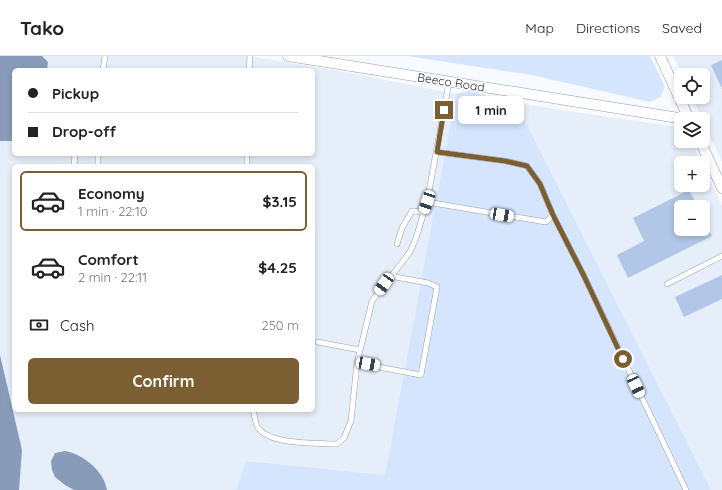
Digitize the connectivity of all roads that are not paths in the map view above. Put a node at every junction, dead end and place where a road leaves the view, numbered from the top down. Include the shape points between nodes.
1 (104, 56) edge
2 (250, 56) edge
3 (288, 56) edge
4 (660, 56) edge
5 (103, 68) edge
6 (249, 68) edge
7 (448, 82) junction
8 (686, 112) edge
9 (674, 117) edge
10 (703, 148) edge
11 (437, 152) junction
12 (722, 188) edge
13 (427, 202) junction
14 (424, 212) junction
15 (553, 215) junction
16 (397, 244) dead end
17 (722, 256) edge
18 (390, 276) junction
19 (667, 284) dead end
20 (318, 342) dead end
21 (360, 350) junction
22 (358, 363) junction
23 (254, 412) edge
24 (686, 490) edge

1 - 5 lane
2 - 6 lane
3 - 7 street, Beeco Road
4 - 8 street
7 - 9 street, Beeco Road
7 - 11 lane
10 - 12 street
11 - 13 lane
11 - 15 lane via 527,166 540,184
13 - 14 lane
13 - 15 lane via 546,222
14 - 16 lane via 412,211 402,228
14 - 18 lane via 410,252
15 - 24 lane
17 - 19 lane
18 - 21 lane via 372,301
18 - 22 lane via 437,287 421,375
20 - 21 lane
21 - 22 lane
22 - 23 lane via 350,421 344,438 337,444 271,438 258,428

